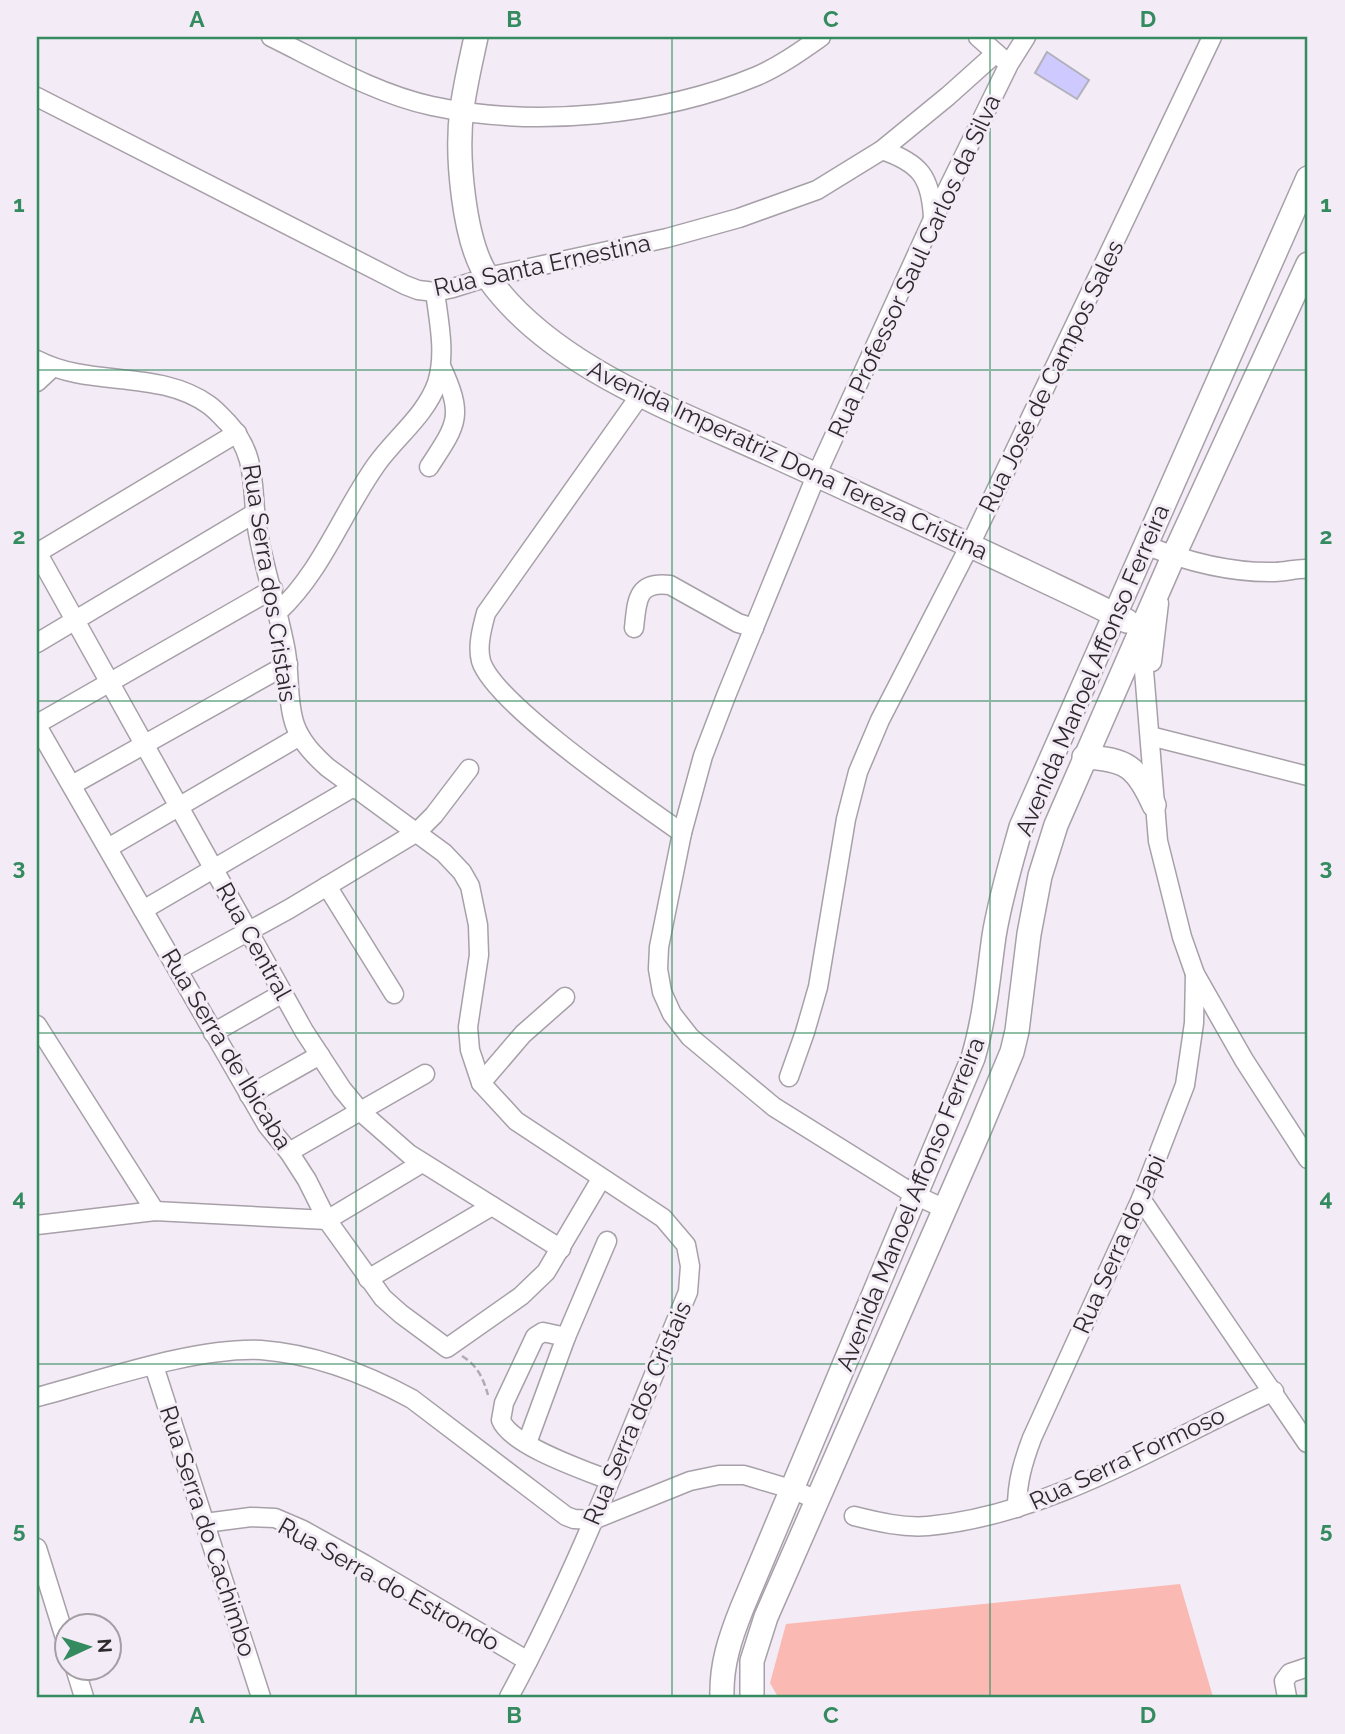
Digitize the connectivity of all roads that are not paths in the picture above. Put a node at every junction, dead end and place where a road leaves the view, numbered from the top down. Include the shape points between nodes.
1 (271, 37) edge
2 (476, 37) edge
3 (821, 37) edge
4 (978, 37) edge
5 (1026, 37) edge
6 (1212, 37) edge
7 (1003, 58) junction
8 (37, 97) edge
9 (461, 111) junction
10 (882, 150) junction
11 (1308, 178) edge
12 (933, 219) junction
13 (1299, 224) edge
14 (1308, 264) edge
15 (488, 277) junction
16 (435, 292) junction
17 (45, 364) edge
18 (441, 366) junction
19 (1223, 375) junction
20 (37, 382) edge
21 (1251, 388) junction
22 (641, 394) junction
23 (237, 433) junction
24 (429, 467) dead end
25 (816, 476) junction
26 (255, 513) junction
27 (970, 545) junction
28 (1145, 545) junction
29 (37, 553) edge
30 (1173, 557) junction
31 (1307, 568) edge
32 (1162, 583) junction
33 (272, 589) junction
34 (278, 612) junction
35 (1114, 614) junction
36 (75, 620) junction
37 (634, 628) dead end
38 (754, 628) junction
39 (1141, 629) junction
40 (37, 643) edge
41 (288, 664) junction
42 (109, 681) junction
43 (1148, 715) junction
44 (37, 725) edge
45 (300, 736) junction
46 (1150, 736) junction
47 (145, 744) junction
48 (1084, 757) junction
49 (469, 769) dead end
50 (1308, 776) edge
51 (72, 785) junction
52 (352, 788) junction
53 (1154, 805) junction
54 (180, 807) junction
55 (417, 832) junction
56 (682, 833) junction
57 (108, 848) junction
58 (214, 868) junction
59 (327, 886) junction
60 (143, 909) junction
61 (249, 930) junction
62 (178, 970) junction
63 (1195, 974) junction
64 (283, 993) junction
65 (394, 995) dead end
66 (565, 997) dead end
67 (37, 1025) edge
68 (213, 1034) junction
69 (320, 1055) junction
70 (425, 1074) dead end
71 (789, 1077) dead end
72 (481, 1083) junction
73 (249, 1095) junction
74 (361, 1112) junction
75 (289, 1152) junction
76 (1308, 1159) edge
77 (422, 1163) junction
78 (601, 1179) junction
79 (915, 1195) junction
80 (1141, 1199) junction
81 (492, 1206) junction
82 (945, 1209) junction
83 (155, 1211) junction
84 (327, 1220) junction
85 (37, 1225) edge
86 (607, 1241) dead end
87 (561, 1249) junction
88 (368, 1279) junction
89 (566, 1337) junction
90 (155, 1366) junction
91 (1274, 1391) junction
92 (37, 1397) edge
93 (527, 1443) junction
94 (1307, 1444) edge
95 (609, 1480) junction
96 (794, 1490) junction
97 (817, 1500) junction
98 (1017, 1508) junction
99 (854, 1516) dead end
100 (593, 1520) junction
101 (205, 1523) junction
102 (37, 1548) edge
103 (57, 1612) edge
104 (528, 1661) junction
105 (1308, 1667) edge
106 (753, 1693) edge
107 (261, 1697) edge
108 (509, 1697) edge
109 (722, 1697) edge
110 (1287, 1697) edge

1 - 9 street via 399,96
2 - 9 main road, Avenida Imperatriz Dona Tereza Cristina
3 - 9 street via 759,75 653,106 538,118
4 - 7 street
5 - 7 street, Rua Professor Saul Carlos da Silva
6 - 27 street, Rua José de Campos Sales
7 - 10 street, Rua Santa Ernestina
7 - 12 street, Rua Professor Saul Carlos da Silva
8 - 16 street, Rua Santa Ernestina via 405,285
9 - 15 main road, Avenida Imperatriz Dona Tereza Cristina via 464,199 470,235
10 - 12 street via 906,158 923,174 932,195
10 - 15 street, Rua Santa Ernestina via 817,190 739,218
11 - 13 main road, Avenida Manoel Affonso Ferreira
12 - 25 street, Rua Professor Saul Carlos da Silva
13 - 19 main road, Avenida Manoel Affonso Ferreira
14 - 21 main road, Avenida Manoel Affonso Ferreira
15 - 16 street, Rua Santa Ernestina
15 - 22 main road, Avenida Imperatriz Dona Tereza Cristina via 526,321 568,352
16 - 18 street
17 - 20 street
17 - 23 street, Rua Serra dos Cristais via 190,392
18 - 24 street via 456,408 453,431
18 - 34 street via 425,407 374,468 305,584
19 - 21 main road
19 - 28 main road, Avenida Manoel Affonso Ferreira
21 - 30 main road, Avenida Manoel Affonso Ferreira
22 - 25 main road, Avenida Imperatriz Dona Tereza Cristina
22 - 56 street via 486,613 480,632 481,661 491,679 564,747
23 - 26 street, Rua Serra dos Cristais via 249,454
23 - 29 street
25 - 27 main road, Avenida Imperatriz Dona Tereza Cristina
25 - 38 street, Rua Professor Saul Carlos da Silva
26 - 33 street, Rua Serra dos Cristais
26 - 36 street
27 - 35 main road, Avenida Imperatriz Dona Tereza Cristina
27 - 71 street, Rua José de Campos Sales via 858,772 818,987
28 - 30 street
28 - 35 main road, Avenida Manoel Affonso Ferreira
29 - 36 street, Rua Central
30 - 31 street via 1242,570
30 - 32 main road, Avenida Manoel Affonso Ferreira
32 - 39 main road, Avenida Manoel Affonso Ferreira
32 - 43 street
33 - 34 street, Rua Serra dos Cristais
33 - 42 street
34 - 41 street, Rua Serra dos Cristais
35 - 39 main road, Avenida Imperatriz Dona Tereza Cristina
35 - 79 main road, Avenida Manoel Affonso Ferreira via 1021,827 994,935 984,1021 973,1059
36 - 40 street
36 - 42 street, Rua Central
37 - 38 street via 638,598 657,584 670,585
38 - 56 street, Rua Professor Saul Carlos da Silva via 703,756
39 - 43 street
39 - 48 main road, Avenida Manoel Affonso Ferreira
41 - 45 street, Rua Serra dos Cristais via 290,709
41 - 47 street
42 - 44 street
42 - 47 street, Rua Central
43 - 46 street
44 - 51 street, Rua Serra de Ibicaba
45 - 52 street, Rua Serra dos Cristais via 315,756
45 - 54 street
46 - 50 street
46 - 53 street
47 - 51 street
47 - 54 street, Rua Central
48 - 53 main road via 1117,760 1129,766 1144,782
48 - 82 main road, Avenida Manoel Affonso Ferreira via 1040,876 1012,1052
49 - 55 street
51 - 57 street, Rua Serra de Ibicaba
52 - 55 street, Rua Serra dos Cristais
52 - 58 street
53 - 63 street via 1170,894
54 - 57 street
54 - 58 street, Rua Central
55 - 59 street
55 - 72 street, Rua Serra dos Cristais via 462,872 475,901 479,955 468,1027
56 - 79 street, Rua Professor Saul Carlos da Silva via 659,947 662,992 672,1014 690,1037 774,1107
57 - 60 street, Rua Serra de Ibicaba
58 - 60 street
58 - 61 street, Rua Central
59 - 61 street
59 - 65 street
60 - 62 street, Rua Serra de Ibicaba
61 - 62 street
61 - 64 street, Rua Central
62 - 68 street, Rua Serra de Ibicaba
63 - 76 street
63 - 80 street, Rua Serra do Japi via 1185,1085
64 - 68 street
64 - 69 street, Rua Central
66 - 72 street via 523,1034
67 - 83 street
68 - 73 street, Rua Serra de Ibicaba
69 - 73 street
69 - 74 street, Rua Central
70 - 74 street
72 - 78 street, Rua Serra dos Cristais via 516,1121
73 - 75 street, Rua Serra de Ibicaba
74 - 75 street
74 - 77 street, Rua Central
75 - 84 street, Rua Serra de Ibicaba
77 - 81 street, Rua Central
77 - 84 street
78 - 87 street
78 - 95 street, Rua Serra dos Cristais via 663,1218 686,1245 691,1266 688,1292
79 - 82 street, Rua Professor Saul Carlos da Silva
79 - 96 main road, Avenida Manoel Affonso Ferreira
80 - 91 street
80 - 98 street, Rua Serra do Japi via 1032,1437 1017,1487
81 - 87 street, Rua Central
81 - 88 street
82 - 97 main road, Avenida Manoel Affonso Ferreira
83 - 84 street
83 - 85 street
84 - 88 street, Rua Serra de Ibicaba
86 - 89 street
87 - 88 street, Rua Serra de Ibicaba via 521,1296 447,1348 401,1314
89 - 93 street
89 - 93 street via 542,1332 534,1337 504,1403 503,1427
90 - 92 street
90 - 100 street via 258,1350 345,1368 412,1399 566,1516
90 - 101 street, Rua Serra do Cachimbo
91 - 94 street
91 - 98 street, Rua Serra Formoso via 1070,1490
93 - 95 street
95 - 100 street, Rua Serra dos Cristais
96 - 97 street
96 - 100 street via 744,1475 719,1475 690,1480
96 - 109 main road, Avenida Manoel Affonso Ferreira via 727,1648
97 - 106 main road, Avenida Manoel Affonso Ferreira via 766,1617 752,1661
98 - 99 street, Rua Serra Formoso via 927,1526 888,1525
100 - 104 street, Rua Serra dos Cristais
101 - 104 street, Rua Serra do Estrondo via 275,1518 387,1577
101 - 107 street, Rua Serra do Cachimbo
102 - 103 street
104 - 108 street, Rua Serra dos Cristais
105 - 110 street via 1290,1673 1284,1681

